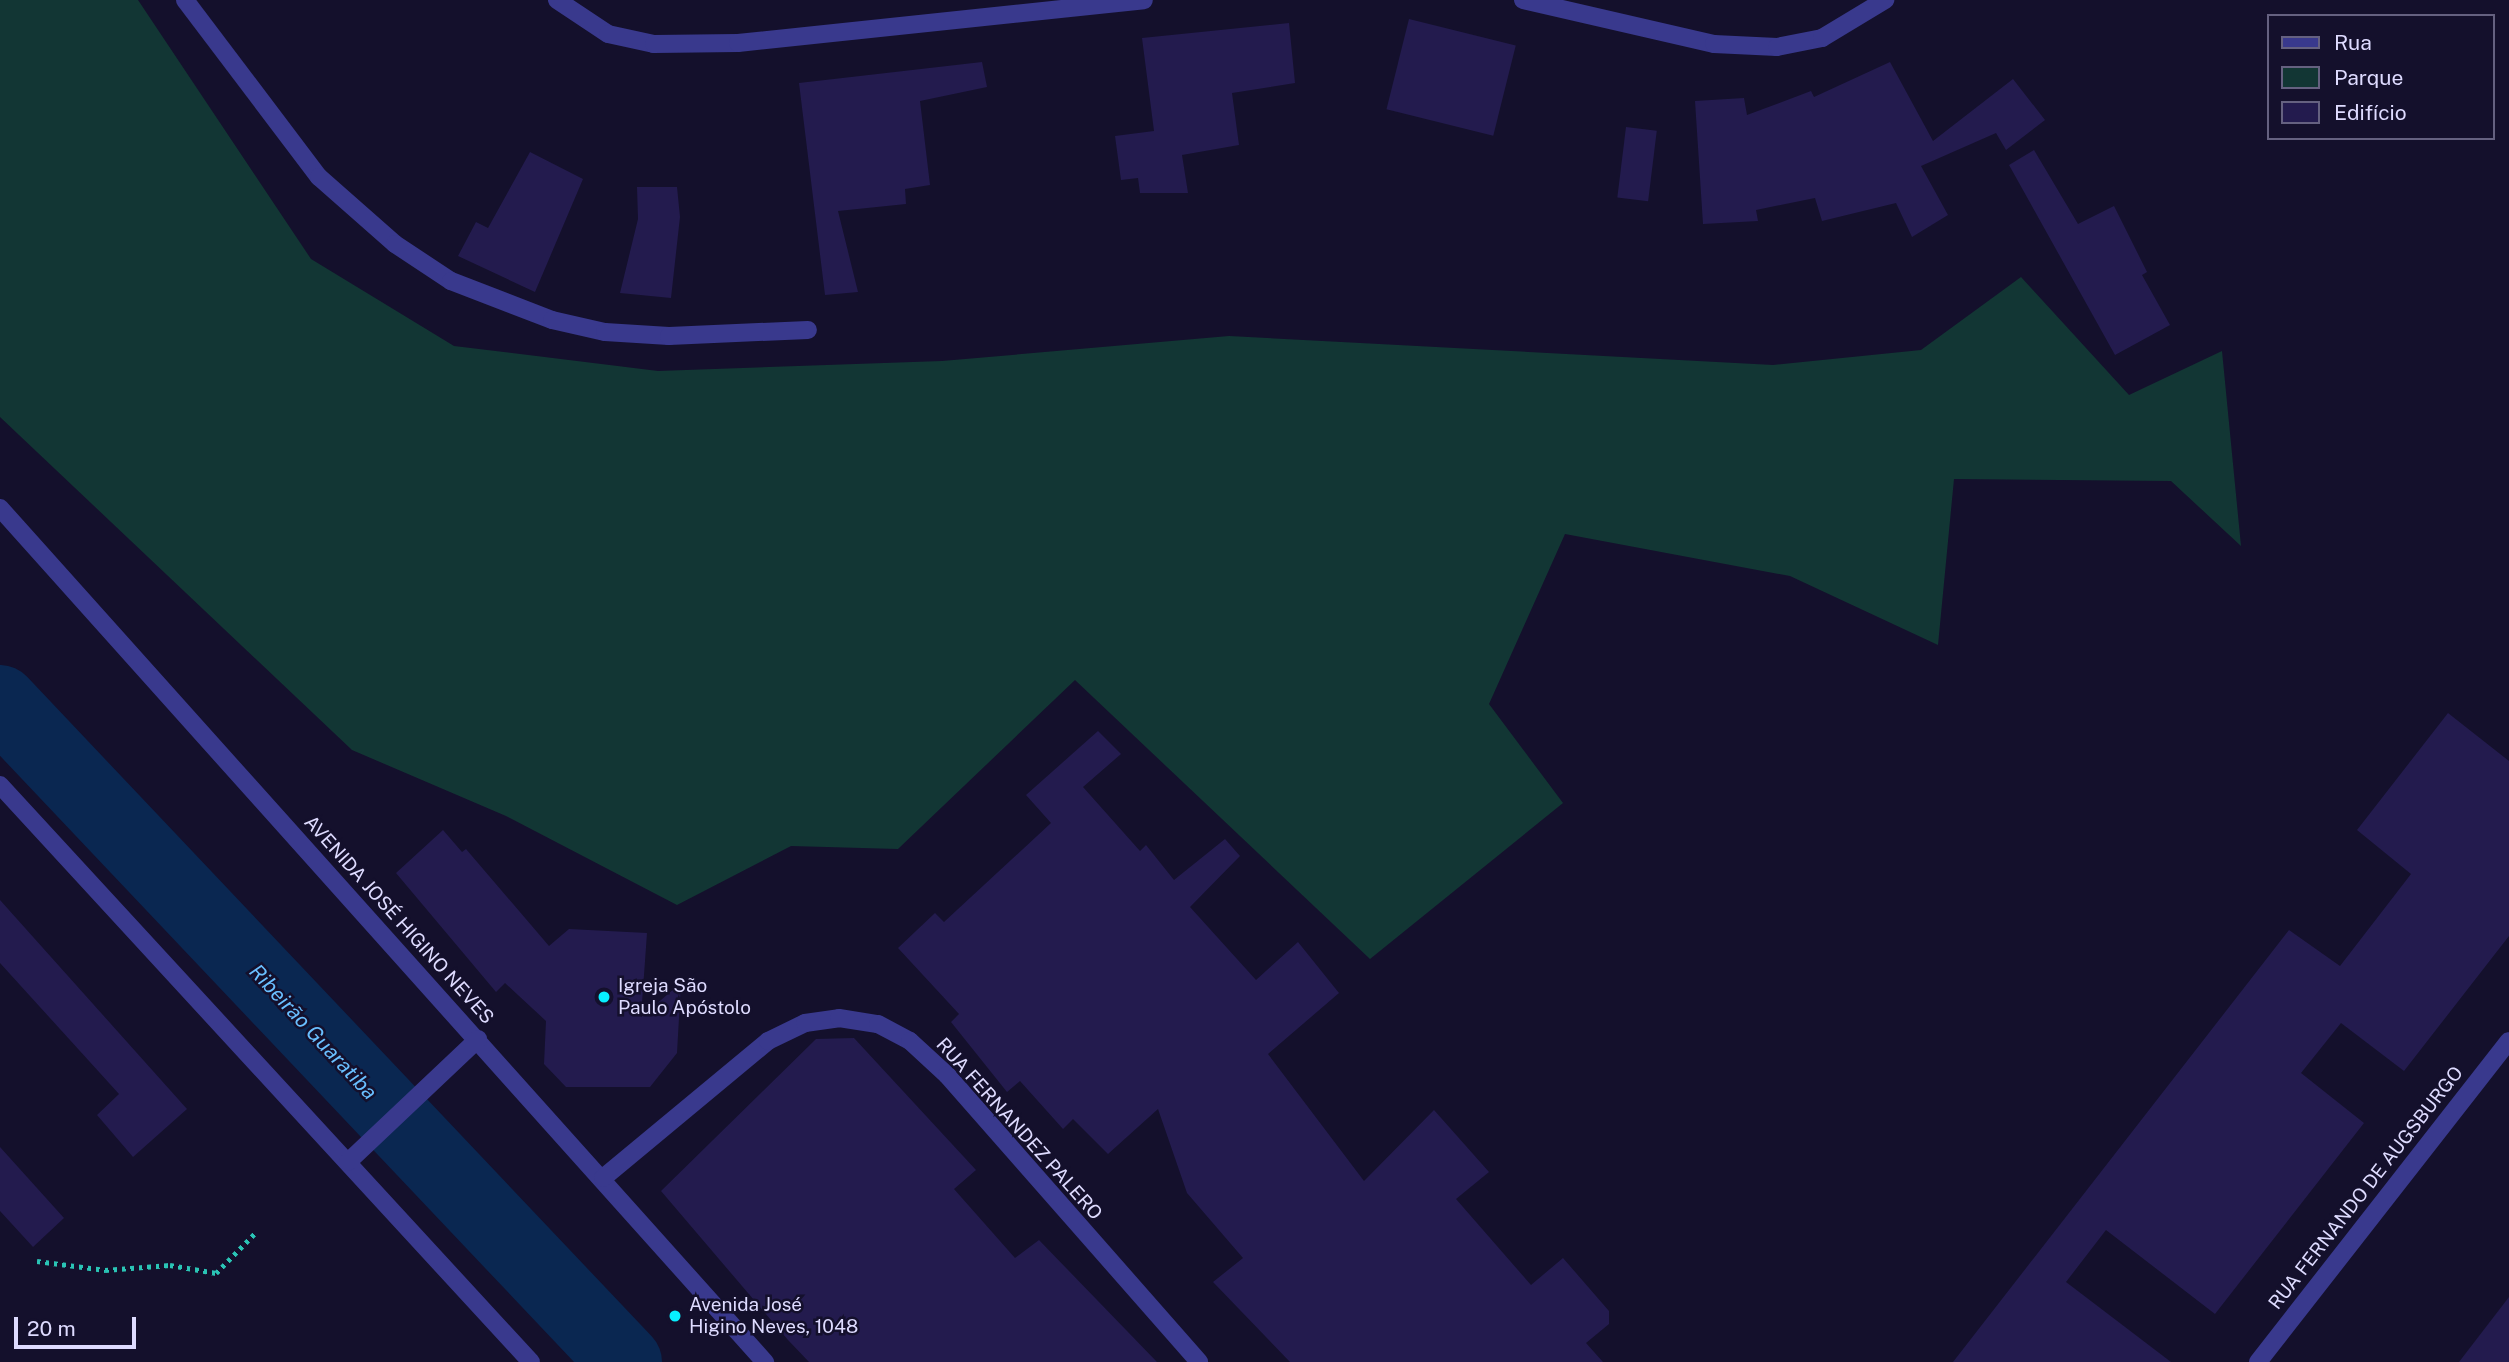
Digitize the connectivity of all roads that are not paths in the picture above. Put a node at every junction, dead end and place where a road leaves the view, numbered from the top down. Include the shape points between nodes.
1 (186, 0) edge
2 (557, 0) edge
3 (1144, 0) edge
4 (1523, 0) edge
5 (1885, 0) edge
6 (808, 330) dead end
7 (0, 508) edge
8 (0, 785) edge
9 (478, 1039) junction
10 (2509, 1041) edge
11 (348, 1162) junction
12 (603, 1178) junction
13 (531, 1362) edge
14 (765, 1362) edge
15 (1199, 1362) edge
16 (2258, 1362) edge

1 - 6 street via 319,177 395,244 452,281 552,320 605,332 669,336
2 - 3 street via 608,34 666,44 738,43
4 - 5 street via 1714,44 1777,47 1822,38
7 - 9 street, AVENIDA JOSÉ HIGINO NEVES
8 - 11 street
9 - 11 street
9 - 12 street, AVENIDA JOSÉ HIGINO NEVES
10 - 16 street, RUA FERNANDO DE AUGSBURGO
11 - 13 street
12 - 14 street, AVENIDA JOSÉ HIGINO NEVES
12 - 15 street, RUA FERNANDEZ PALERO via 768,1041 805,1023 839,1018 878,1024 910,1041 947,1075

